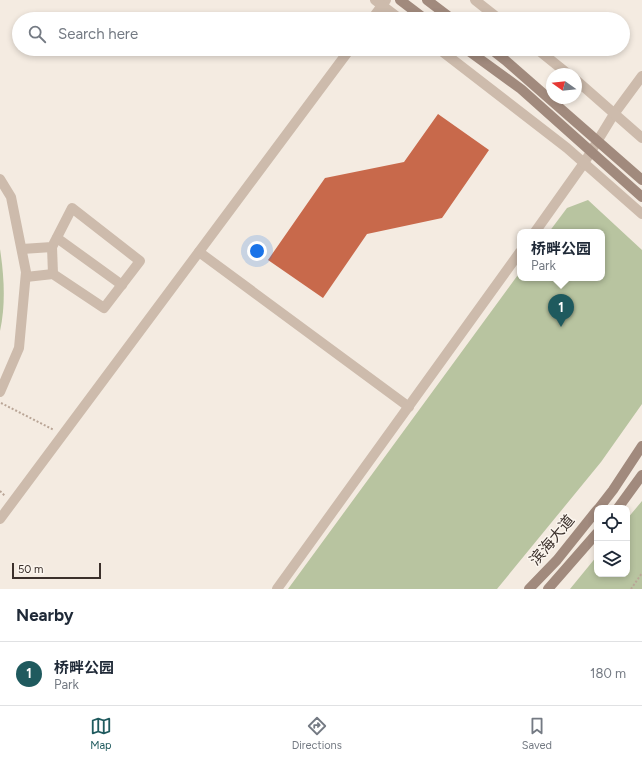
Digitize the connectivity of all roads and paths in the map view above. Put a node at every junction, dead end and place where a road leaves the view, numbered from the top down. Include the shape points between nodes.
1 (400, 0) edge
2 (427, 0) edge
3 (475, 0) edge
4 (381, 2) edge
5 (376, 12) edge
6 (392, 12) edge
7 (416, 12) edge
8 (443, 12) edge
9 (490, 12) edge
10 (345, 56) edge
11 (448, 56) edge
12 (475, 56) edge
13 (500, 56) edge
14 (546, 56) edge
15 (561, 68) edge
16 (642, 76) edge
17 (582, 85) edge
18 (614, 114) junction
19 (642, 138) edge
20 (584, 163) junction
21 (0, 179) edge
22 (642, 180) edge
23 (642, 197) edge
24 (642, 214) edge
25 (536, 229) edge
26 (54, 242) junction
27 (22, 250) junction
28 (199, 252) junction
29 (517, 256) edge
30 (53, 274) junction
31 (26, 277) junction
32 (122, 285) junction
33 (0, 392) edge
34 (0, 402) edge
35 (409, 407) junction
36 (63, 434) junction
37 (642, 446) edge
38 (642, 475) edge
39 (601, 505) edge
40 (621, 505) edge
41 (594, 514) edge
42 (0, 520) edge
43 (594, 536) edge
44 (642, 573) edge
45 (277, 589) edge
46 (529, 589) edge
47 (548, 589) edge
48 (631, 589) edge

1 - 7 main road
2 - 8 main road
3 - 9 street
4 - 5 street
4 - 6 street
10 - 28 street
11 - 20 street
12 - 23 main road, bridge via 520,90
13 - 22 main road, bridge
14 - 15 street
16 - 18 street
17 - 18 street
18 - 19 street
18 - 20 street
20 - 24 street
20 - 25 street
21 - 27 street via 10,197
26 - 27 street
26 - 30 street
26 - 32 street
26 - 32 street via 72,208 140,261
27 - 31 street
28 - 35 street
28 - 36 street
29 - 35 street
30 - 31 street
30 - 32 street via 104,308
31 - 33 street via 19,348
34 - 36 path
35 - 45 street
36 - 42 street
37 - 39 main road, 滨海大道
38 - 40 main road
41 - 46 main road, 滨海大道 via 557,560
43 - 47 main road, 滨海大道
44 - 48 path

